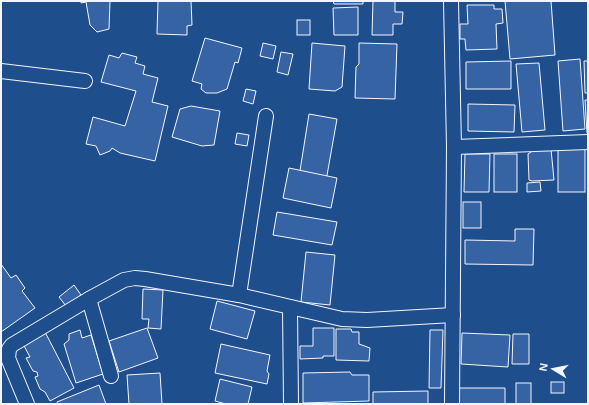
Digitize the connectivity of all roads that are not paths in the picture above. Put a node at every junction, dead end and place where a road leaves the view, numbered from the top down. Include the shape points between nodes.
1 (451, 1) edge
2 (1, 70) edge
3 (85, 81) dead end
4 (266, 116) dead end
5 (588, 142) edge
6 (454, 147) junction
7 (239, 295) junction
8 (89, 299) junction
9 (290, 308) junction
10 (453, 315) junction
11 (111, 376) dead end
12 (27, 404) edge
13 (291, 404) edge
14 (452, 404) edge

1 - 6 street
2 - 3 street
4 - 7 street
5 - 6 street
6 - 10 street
7 - 8 street via 135,278 124,280
7 - 9 street
8 - 11 street
8 - 12 street via 9,349 8,358
9 - 10 street via 342,319
9 - 13 street
10 - 14 street

